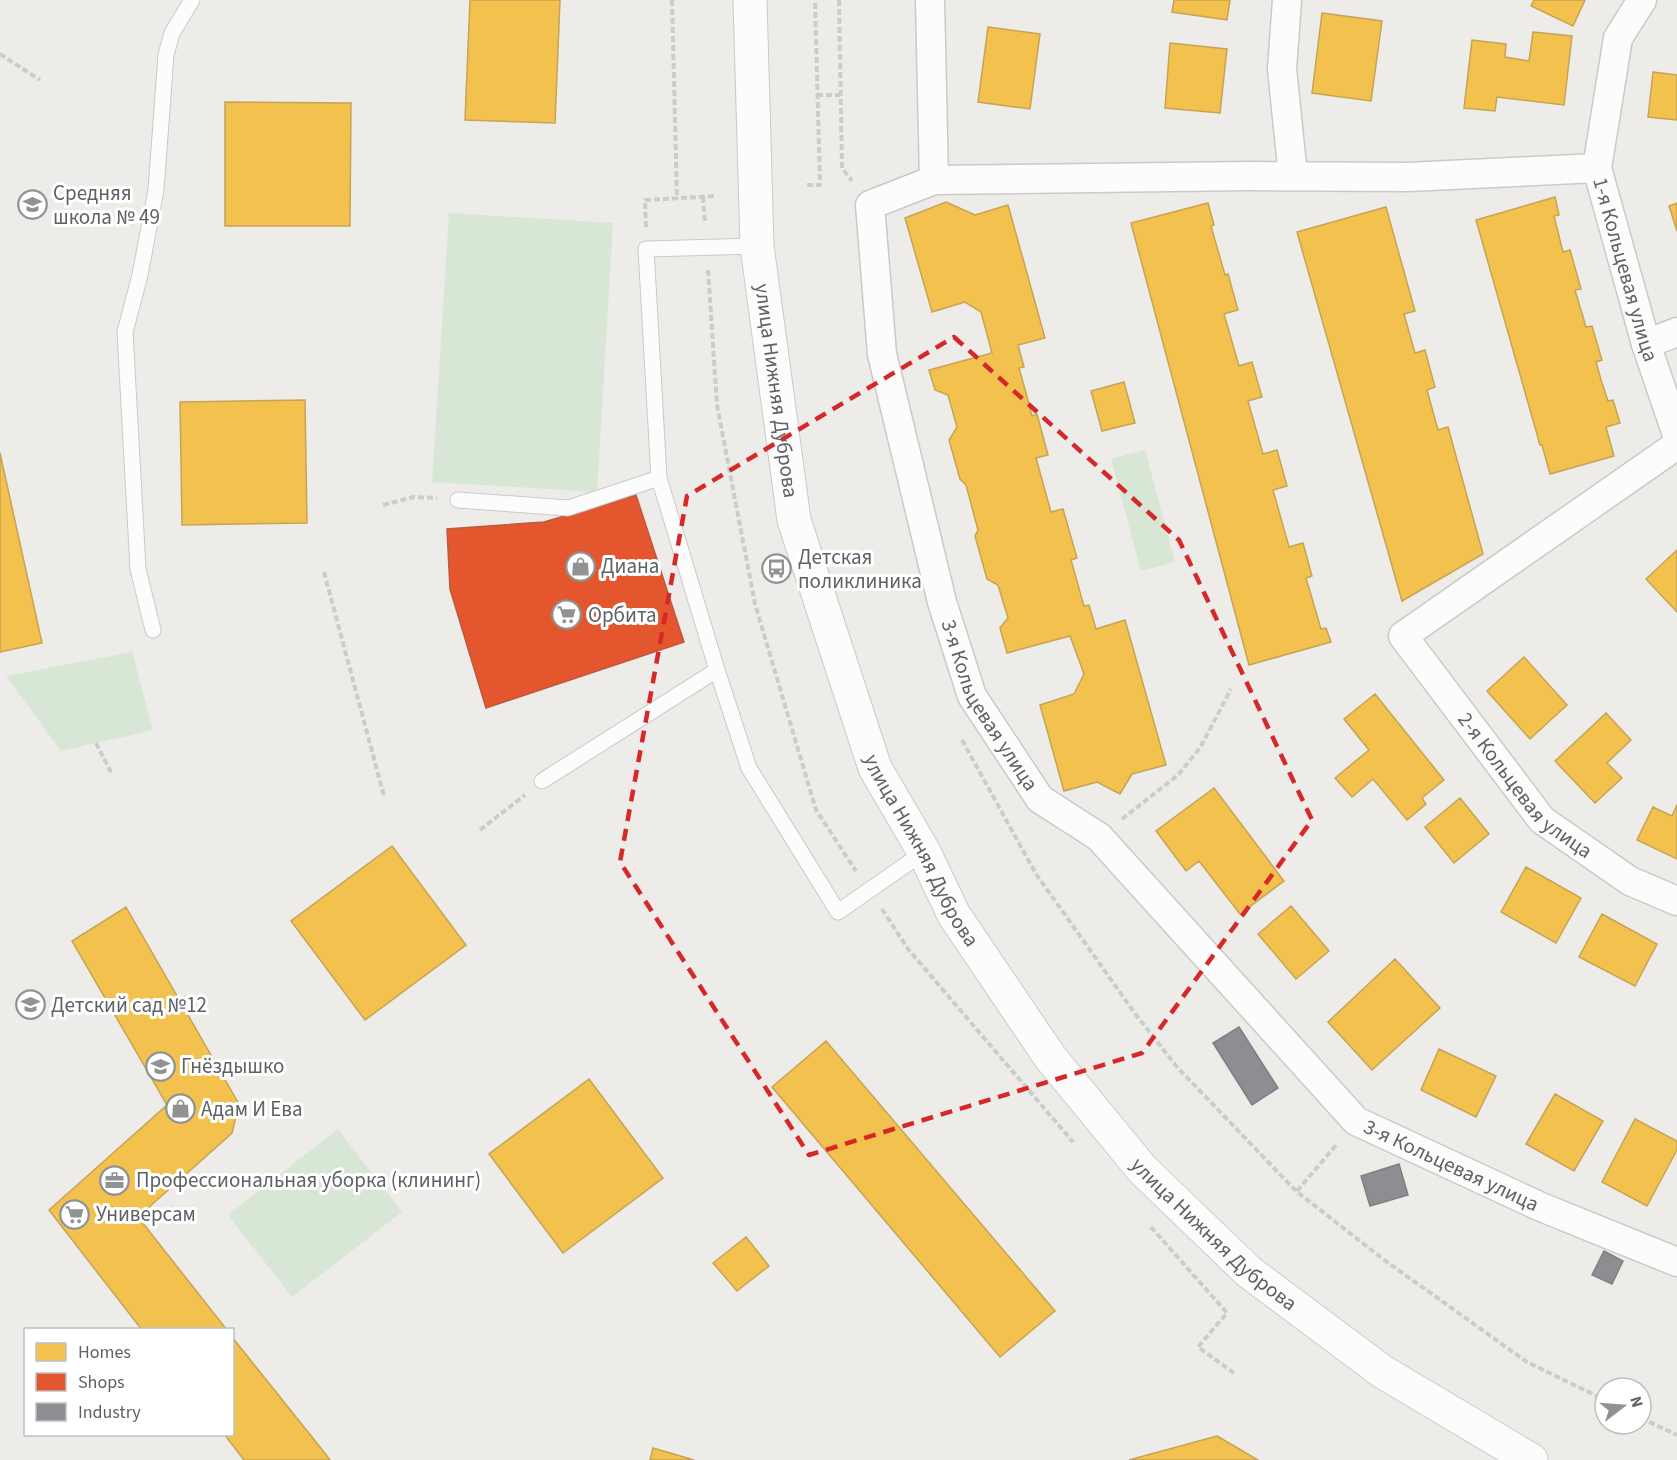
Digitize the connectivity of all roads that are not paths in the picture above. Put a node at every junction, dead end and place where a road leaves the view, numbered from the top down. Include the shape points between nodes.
1 (192, 0) edge
2 (750, 0) edge
3 (930, 0) edge
4 (1287, 0) edge
5 (1642, 0) edge
6 (1597, 168) junction
7 (1293, 176) junction
8 (934, 180) junction
9 (757, 246) junction
10 (1677, 332) edge
11 (1646, 344) junction
12 (1677, 435) edge
13 (1677, 445) edge
14 (659, 478) junction
15 (458, 500) dead end
16 (153, 630) dead end
17 (717, 670) junction
18 (542, 782) road end
19 (924, 852) junction
20 (1677, 901) edge
21 (1677, 1262) edge
22 (1531, 1460) edge

1 - 16 lane via 172,33 166,55 156,190 126,332 138,569
2 - 9 street, улица Нижняя Дуброва
3 - 8 street
4 - 7 street via 1281,69
5 - 6 street, 1-я Кольцевая улица via 1618,38
6 - 7 street via 1408,177
6 - 11 street, 1-я Кольцевая улица
7 - 8 street
8 - 21 street, 3-я Кольцевая улица via 870,205 882,354 942,602 972,696 1040,799 1099,837 1356,1120 1541,1207
9 - 14 lane via 646,249
9 - 19 street, улица Нижняя Дуброва via 794,520 875,768
10 - 11 street
11 - 12 street, 1-я Кольцевая улица
13 - 20 street, 2-я Кольцевая улица via 1403,636 1542,820 1630,881
14 - 15 lane via 568,508
14 - 17 lane
17 - 18 lane
17 - 19 lane via 749,768 838,912
19 - 22 street, улица Нижняя Дуброва via 954,915 1050,1057 1142,1168 1249,1272 1383,1372

